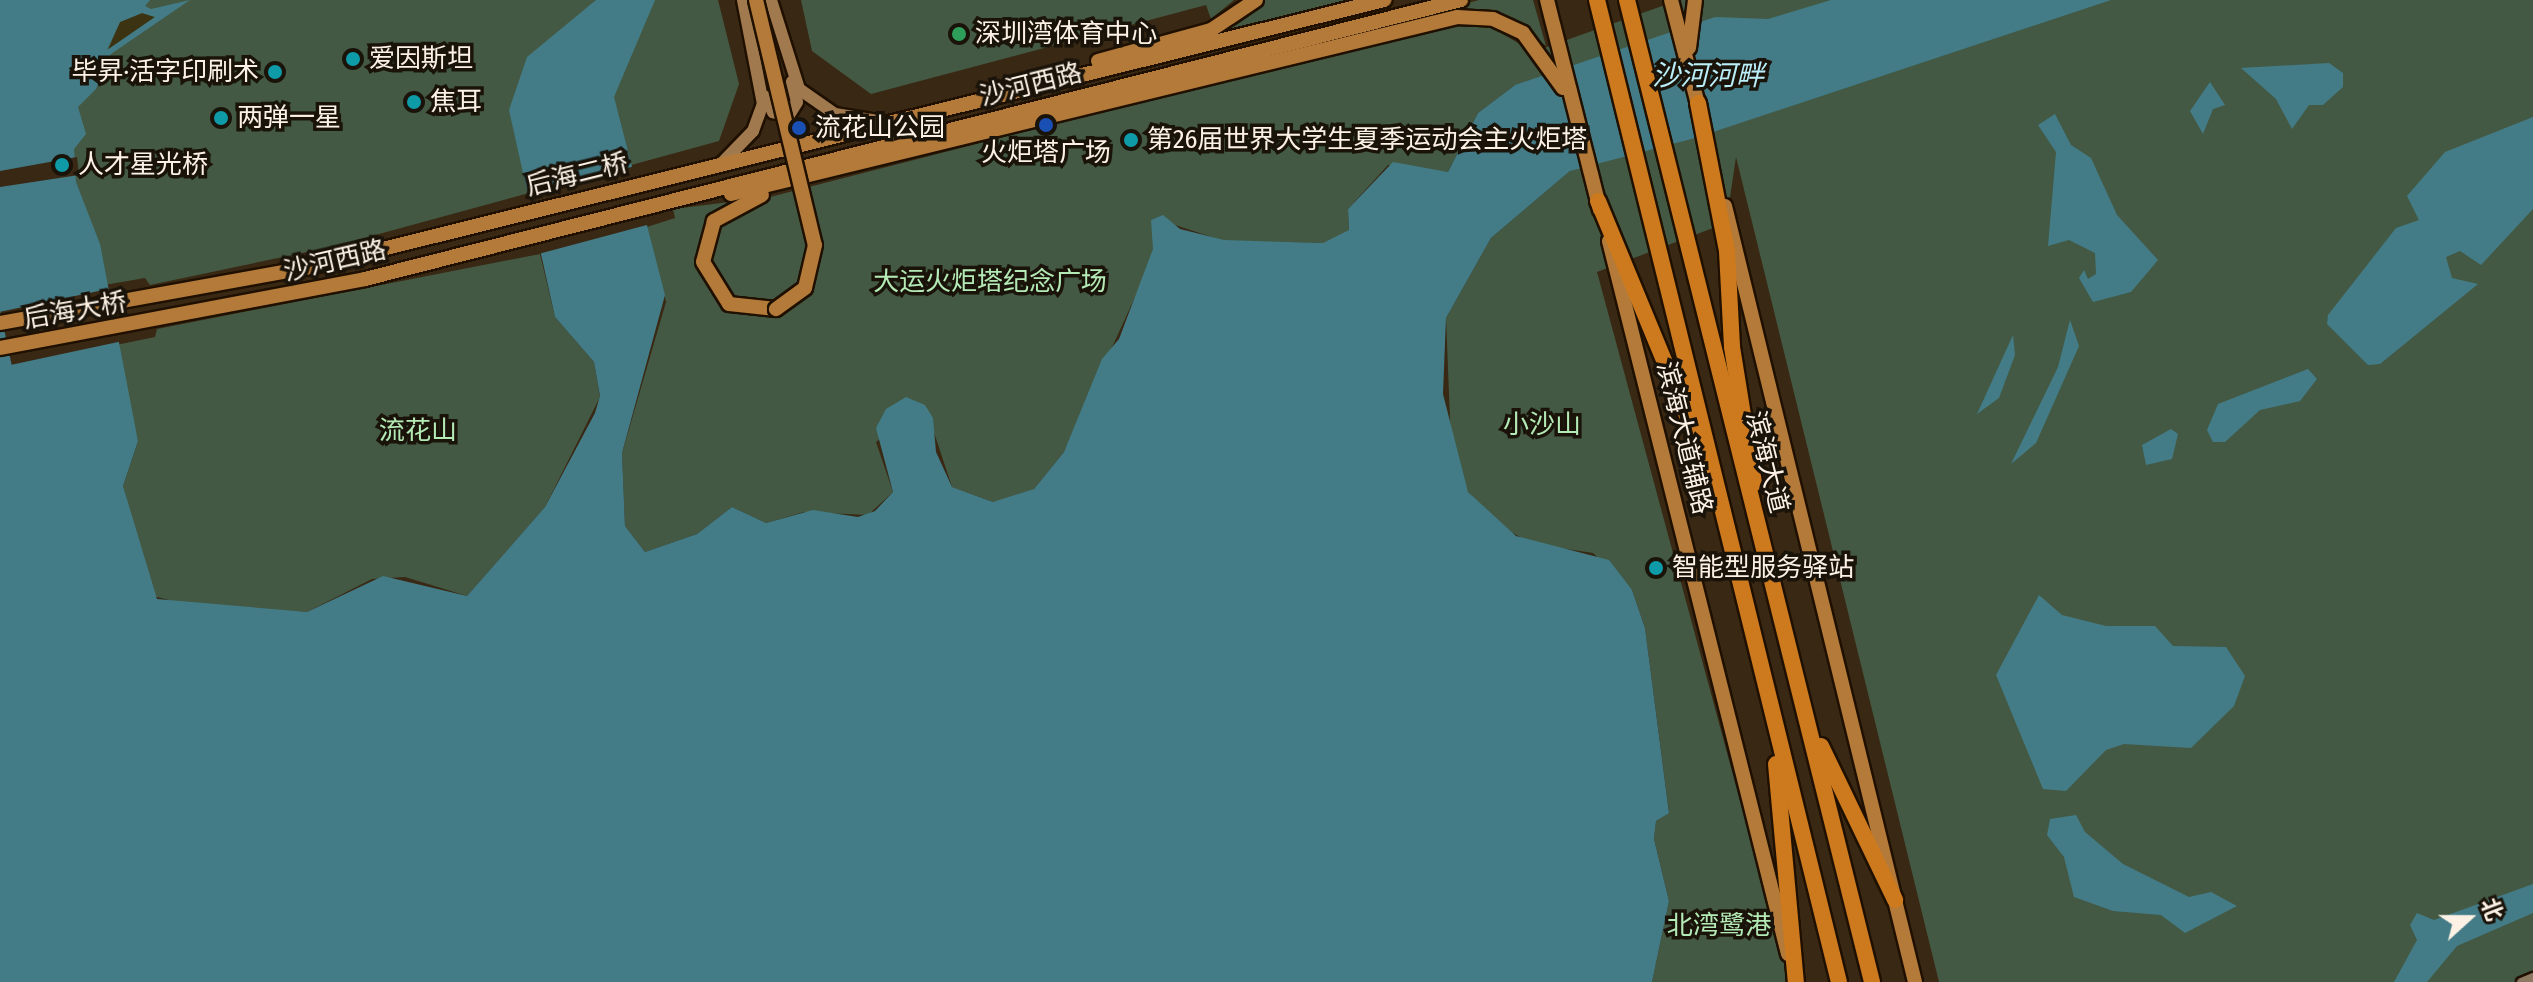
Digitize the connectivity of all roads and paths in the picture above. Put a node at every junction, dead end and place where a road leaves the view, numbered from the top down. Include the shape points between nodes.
1 (743, 0) edge
2 (756, 0) edge
3 (771, 0) edge
4 (1256, 0) edge
5 (1384, 0) edge
6 (1461, 0) edge
7 (1597, 0) edge
8 (1627, 0) edge
9 (1671, 0) edge
10 (1695, 0) edge
11 (1548, 2) edge
12 (789, 71) junction
13 (1161, 77) junction
14 (761, 80) junction
15 (1011, 91) junction
16 (1698, 103) junction
17 (1060, 118) junction
18 (888, 122) junction
19 (1581, 133) junction
20 (721, 164) junction
21 (653, 181) joint
22 (798, 182) junction
23 (1598, 201) junction
24 (660, 205) junction
25 (513, 216) joint
26 (520, 241) joint
27 (154, 297) joint
28 (159, 321) joint
29 (0, 323) edge
30 (0, 348) edge
31 (1732, 388) junction
32 (1688, 397) junction
33 (1804, 711) junction
34 (1774, 726) junction
35 (1895, 900) junction
36 (2533, 977) edge
37 (1795, 982) edge
38 (1839, 982) edge
39 (1872, 982) edge
40 (1915, 982) edge
41 (2521, 982) edge

1 - 14 main road
2 - 22 main road, bridge via 815,245 805,288 776,309 747,311 722,299 705,272 703,244 726,210
3 - 12 main road
4 - 15 main road via 1211,30
5 - 15 main road, 沙河西路
6 - 13 main road, 沙河西路
7 - 32 highway, 滨海大道
8 - 31 highway, 滨海大道
9 - 16 main road
10 - 16 main road via 1689,43
11 - 19 main road, 滨海大道辅路
12 - 14 main road via 797,102 789,115 773,112
12 - 18 main road via 823,109
13 - 17 main road
13 - 24 main road, 沙河西路
14 - 20 main road via 757,122
15 - 18 main road, 沙河西路
16 - 31 highway via 1727,251
16 - 35 main road
17 - 19 main road via 1457,17 1503,22 1548,58
17 - 22 main road
18 - 20 main road, 沙河西路
19 - 23 main road, 滨海大道辅路
20 - 21 main road, 沙河西路
21 - 25 main road, 后海二桥
22 - 24 main road
23 - 32 highway
23 - 37 main road, 滨海大道辅路
24 - 26 main road, 后海二桥
25 - 27 main road, 沙河西路
26 - 28 main road, 沙河西路
27 - 29 main road, 后海大桥
28 - 30 main road, 后海大桥
31 - 33 highway, 滨海大道 via 1757,521
32 - 34 highway, 滨海大道 via 1722,506
33 - 35 highway
33 - 39 highway, 滨海大道
34 - 37 highway
34 - 38 highway, 滨海大道
35 - 40 main road
36 - 41 street

